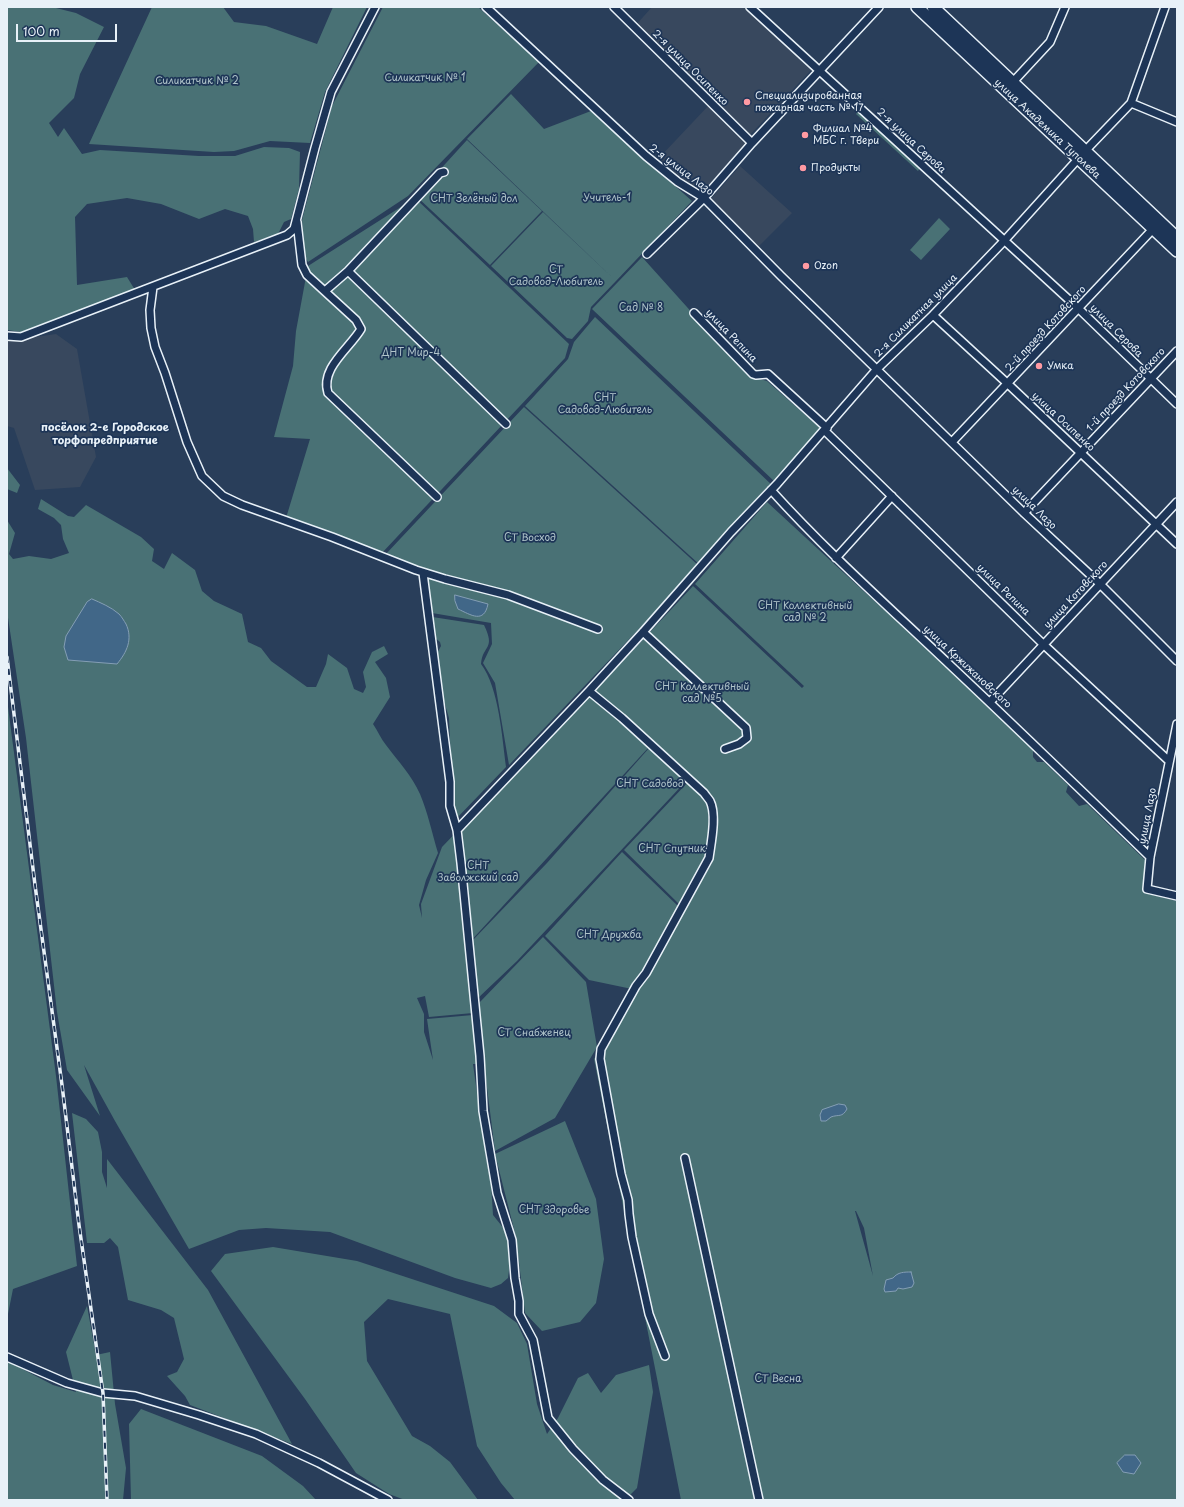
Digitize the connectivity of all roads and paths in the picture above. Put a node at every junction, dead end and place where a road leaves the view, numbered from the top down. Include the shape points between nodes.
1 (375, 7) edge
2 (486, 7) edge
3 (614, 7) edge
4 (750, 7) edge
5 (879, 7) edge
6 (917, 7) edge
7 (933, 7) edge
8 (1065, 7) edge
9 (1165, 7) edge
10 (820, 70) junction
11 (1012, 83) junction
12 (1131, 103) junction
13 (1177, 122) edge
14 (752, 143) junction
15 (1082, 155) junction
16 (444, 172) dead end
17 (704, 198) junction
18 (297, 222) junction
19 (1153, 229) junction
20 (1177, 238) edge
21 (1004, 241) junction
22 (1177, 251) edge
23 (646, 254) dead end
24 (348, 271) junction
25 (153, 287) junction
26 (325, 291) junction
27 (1079, 308) junction
28 (694, 313) dead end
29 (933, 315) junction
30 (7, 336) edge
31 (1177, 350) edge
32 (877, 369) junction
33 (1150, 379) junction
34 (1008, 384) junction
35 (1177, 404) edge
36 (506, 424) dead end
37 (826, 429) junction
38 (952, 442) junction
39 (1081, 453) junction
40 (771, 490) junction
41 (892, 496) junction
42 (437, 497) dead end
43 (1177, 502) edge
44 (1024, 513) junction
45 (1156, 524) junction
46 (1177, 544) edge
47 (836, 558) junction
48 (424, 573) junction
49 (1099, 583) junction
50 (598, 629) dead end
51 (643, 632) junction
52 (1043, 644) junction
53 (1177, 661) edge
54 (589, 691) junction
55 (990, 702) junction
56 (1177, 724) edge
57 (725, 749) dead end
58 (1170, 761) junction
59 (456, 830) junction
60 (1150, 857) junction
61 (1177, 896) edge
62 (685, 1158) dead end
63 (665, 1356) dead end
64 (7, 1357) edge
65 (388, 1500) edge
66 (629, 1500) edge
67 (759, 1500) edge

1 - 18 street via 331,92
2 - 17 street, 2-я улица Лазо via 646,156 678,182
3 - 14 street, 2-я улица Осипенко
4 - 10 street, 2-я улица Серова
5 - 10 street
6 - 15 main road, улица Академика Туполева
7 - 11 main road, улица Академика Туполева
8 - 11 street via 1050,42
9 - 12 street, 2-я Силикатная улица
10 - 14 street
10 - 21 street, 2-я улица Серова
11 - 15 main road, улица Академика Туполева
12 - 13 street
12 - 15 street, 2-я Силикатная улица
14 - 17 street
15 - 19 main road, улица Академика Туполева
15 - 20 main road, улица Академика Туполева
15 - 21 street, 2-я Силикатная улица
16 - 24 street via 440,173
17 - 23 street
17 - 32 street, 2-я улица Лазо
18 - 25 street via 294,229 286,235
18 - 26 street via 302,265 307,275
19 - 22 main road, улица Академика Туполева
19 - 27 street, 2-й проезд Котовского
21 - 27 street, улица Серова
21 - 29 street, 2-я Силикатная улица
24 - 26 street
24 - 36 street
25 - 30 street via 21,337
25 - 48 street via 150,310 155,347 187,442 202,476 222,496
26 - 42 street via 356,320 361,329 327,377 325,386 328,393
27 - 33 street, улица Серова
27 - 34 street, 2-й проезд Котовского
28 - 37 street, улица Репина via 753,374 768,374
29 - 32 street, 2-я Силикатная улица
29 - 34 street, улица Осипенко
31 - 33 street, 1-й проезд Котовского
32 - 37 street, 2-я Силикатная улица
32 - 38 street, улица Лазо
33 - 35 street, улица Серова
33 - 39 street, 1-й проезд Котовского
34 - 38 street, 2-й проезд Котовского
34 - 39 street, улица Осипенко
37 - 40 street, 2-я Силикатная улица
37 - 41 street, улица Репина
38 - 44 street, улица Лазо
39 - 44 street, 1-й проезд Котовского
39 - 45 street, улица Осипенко
40 - 47 street, улица Кржижановского
40 - 51 street, 2-я Силикатная улица
41 - 47 street
41 - 52 street, улица Репина
43 - 45 street, улица Котовского
44 - 49 street, улица Лазо
45 - 46 street, улица Осипенко
45 - 49 street, улица Котовского
47 - 55 street, улица Кржижановского
48 - 50 street via 508,595
48 - 59 street via 450,782 450,806
49 - 52 street, улица Котовского
49 - 53 street, улица Лазо
51 - 54 street, 2-я Силикатная улица
51 - 57 street via 746,728 747,738
52 - 55 street, улица Котовского
52 - 58 street, улица Репина
54 - 59 street, 2-я Силикатная улица
54 - 63 street via 704,793 710,800 713,814 712,841 708,858 646,973 601,1049 600,1059 628,1200 632,1237 649,1314
55 - 60 street, улица Кржижановского
56 - 58 street, улица Лазо
58 - 60 street, улица Лазо
59 - 66 street via 480,1056 483,1111 497,1193 512,1240 520,1314 533,1340 548,1418 603,1480
60 - 61 street, улица Лазо via 1147,889
62 - 67 street
64 - 65 street via 67,1383 103,1393 135,1396 256,1434 319,1463

